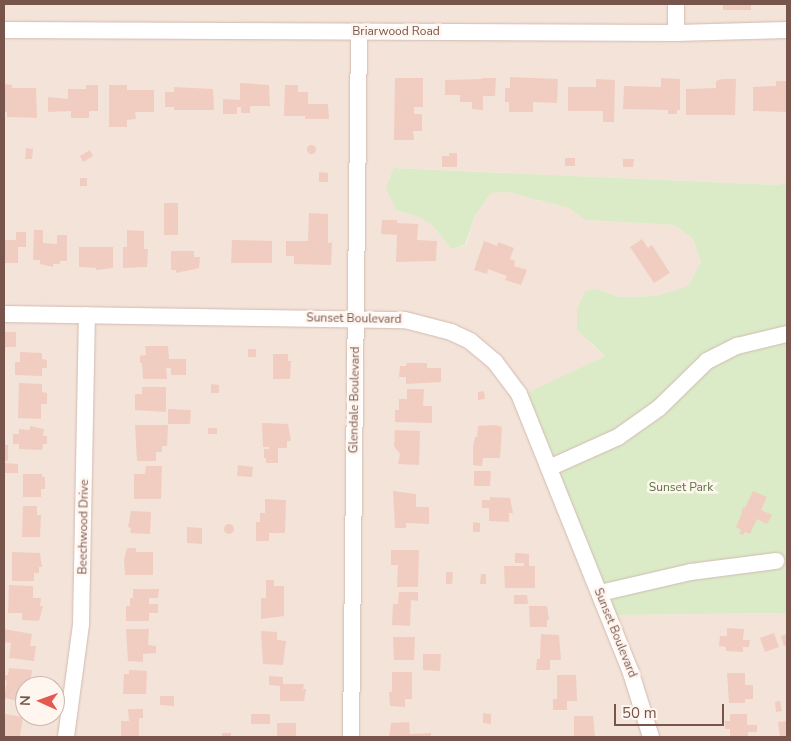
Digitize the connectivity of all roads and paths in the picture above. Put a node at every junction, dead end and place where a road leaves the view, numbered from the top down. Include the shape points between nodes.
1 (676, 4) edge
2 (4, 30) edge
3 (787, 30) edge
4 (359, 32) junction
5 (676, 33) junction
6 (4, 314) edge
7 (87, 316) junction
8 (356, 319) junction
9 (787, 334) edge
10 (549, 468) junction
11 (776, 560) dead end
12 (600, 593) junction
13 (66, 737) edge
14 (351, 737) edge
15 (651, 737) edge

1 - 5 street
2 - 4 street, Briarwood Road
3 - 5 street, Briarwood Road
4 - 5 street, Briarwood Road
4 - 8 street, Glendale Boulevard
6 - 7 street, Sunset Boulevard
7 - 8 street, Sunset Boulevard
7 - 13 street, Beechwood Drive via 81,624
8 - 10 street, Sunset Boulevard via 405,320 451,332 470,341 495,362 519,394
8 - 14 street, Glendale Boulevard
9 - 10 street via 737,346 707,361 659,408 618,437
10 - 12 street, Sunset Boulevard
11 - 12 street via 691,572
12 - 15 street, Sunset Boulevard via 640,695

